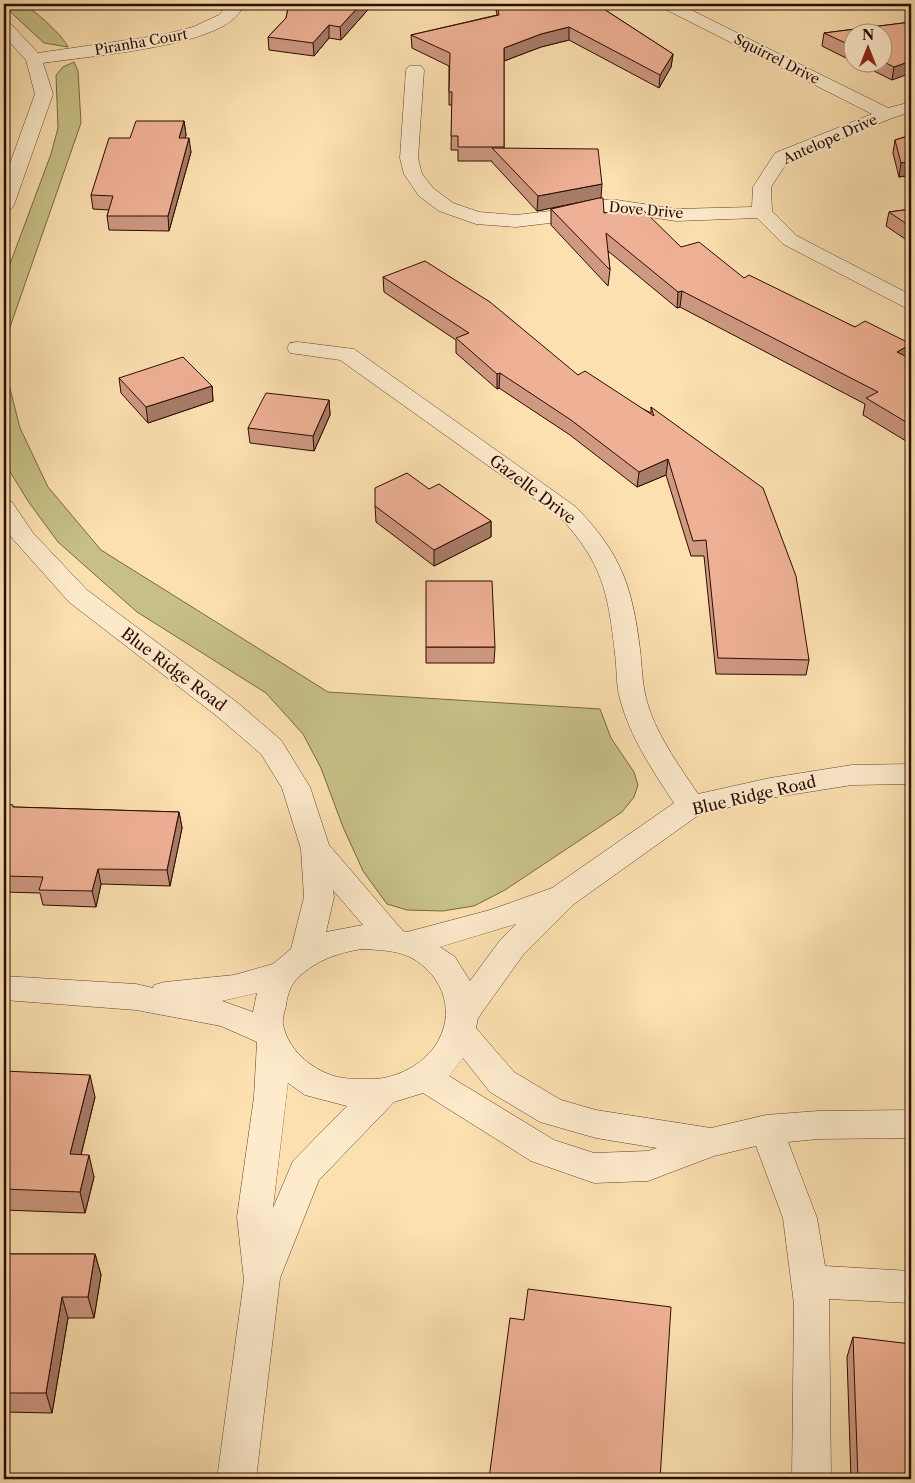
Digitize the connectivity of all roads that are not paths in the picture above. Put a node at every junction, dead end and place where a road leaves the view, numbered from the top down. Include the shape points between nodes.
1 (238, 4) edge
2 (667, 4) edge
3 (4, 26) edge
4 (34, 59) junction
5 (415, 70) dead end
6 (911, 107) edge
7 (886, 114) junction
8 (4, 205) edge
9 (762, 212) junction
10 (911, 303) edge
11 (298, 348) dead end
12 (4, 507) edge
13 (911, 774) edge
14 (691, 806) junction
15 (316, 849) junction
16 (563, 896) junction
17 (400, 942) junction
18 (294, 964) junction
19 (4, 988) edge
20 (136, 997) junction
21 (461, 1023) junction
22 (272, 1041) junction
23 (423, 1076) junction
24 (383, 1092) junction
25 (911, 1124) edge
26 (766, 1129) junction
27 (712, 1142) junction
28 (262, 1280) junction
29 (809, 1282) junction
30 (911, 1287) edge
31 (236, 1479) edge
32 (812, 1479) edge

1 - 4 street, Piranha Court via 224,18 199,31 162,40
2 - 7 street, Squirrel Drive
3 - 4 street
4 - 8 street via 44,94
5 - 9 street, Dove Drive via 409,158 413,174 426,192 446,207 476,218 516,221 598,206 676,215
6 - 7 street, Antelope Drive
7 - 9 street, Antelope Drive via 781,157 762,187
9 - 10 street via 790,240
11 - 14 street, Gazelle Drive via 346,354 568,512 591,535 610,564 622,600 633,702 654,751
12 - 15 street, Blue Ridge Road via 24,538 78,596 228,710 271,747 296,787
13 - 14 street, Blue Ridge Road via 852,775 770,788
14 - 16 street, Blue Ridge Road
15 - 17 street, Blue Ridge Road
15 - 18 street, Blue Ridge Road via 319,897
16 - 17 street, Blue Ridge Road via 494,920
16 - 21 street, Blue Ridge Road via 512,946
17 - 18 street via 362,937 332,942
17 - 21 street via 421,949 444,966 458,988
18 - 20 street via 234,987
18 - 22 street via 270,996 267,1022
19 - 20 street
20 - 22 street via 226,1014
21 - 23 street via 457,1040 440,1064
21 - 27 street via 502,1082 552,1112 596,1124
22 - 24 street via 291,1068 317,1085 349,1093
22 - 28 street via 271,1097 254,1218
23 - 24 street
23 - 27 street via 543,1151 594,1168 648,1166
24 - 28 street via 306,1171
25 - 26 street
26 - 27 street
26 - 29 street via 800,1218
28 - 31 street
29 - 30 street
29 - 32 street via 812,1304

